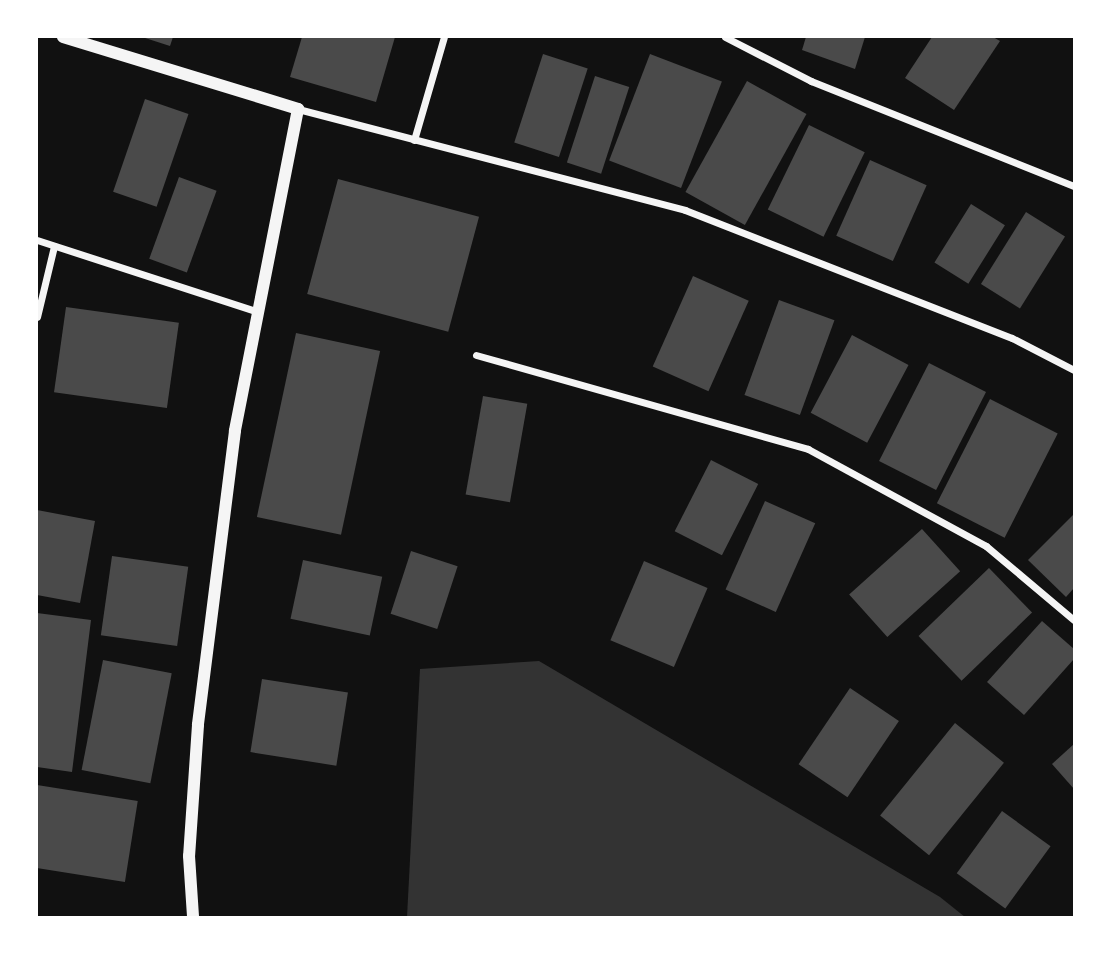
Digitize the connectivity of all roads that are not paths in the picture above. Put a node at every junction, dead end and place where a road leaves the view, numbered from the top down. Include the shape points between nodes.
1 (63, 37) edge
2 (444, 37) edge
3 (725, 37) edge
4 (298, 109) junction
5 (414, 140) junction
6 (1074, 186) edge
7 (37, 240) edge
8 (54, 246) junction
9 (258, 312) junction
10 (37, 317) edge
11 (476, 355) dead end
12 (1074, 370) edge
13 (1074, 620) edge
14 (193, 917) edge

1 - 4 street
2 - 5 street
3 - 6 street via 811,81
4 - 5 street
4 - 9 street
5 - 12 street via 685,210 1012,338
7 - 8 street
8 - 9 street
8 - 10 street
9 - 14 street via 235,431 198,725 190,856
11 - 13 street via 808,449 986,546

